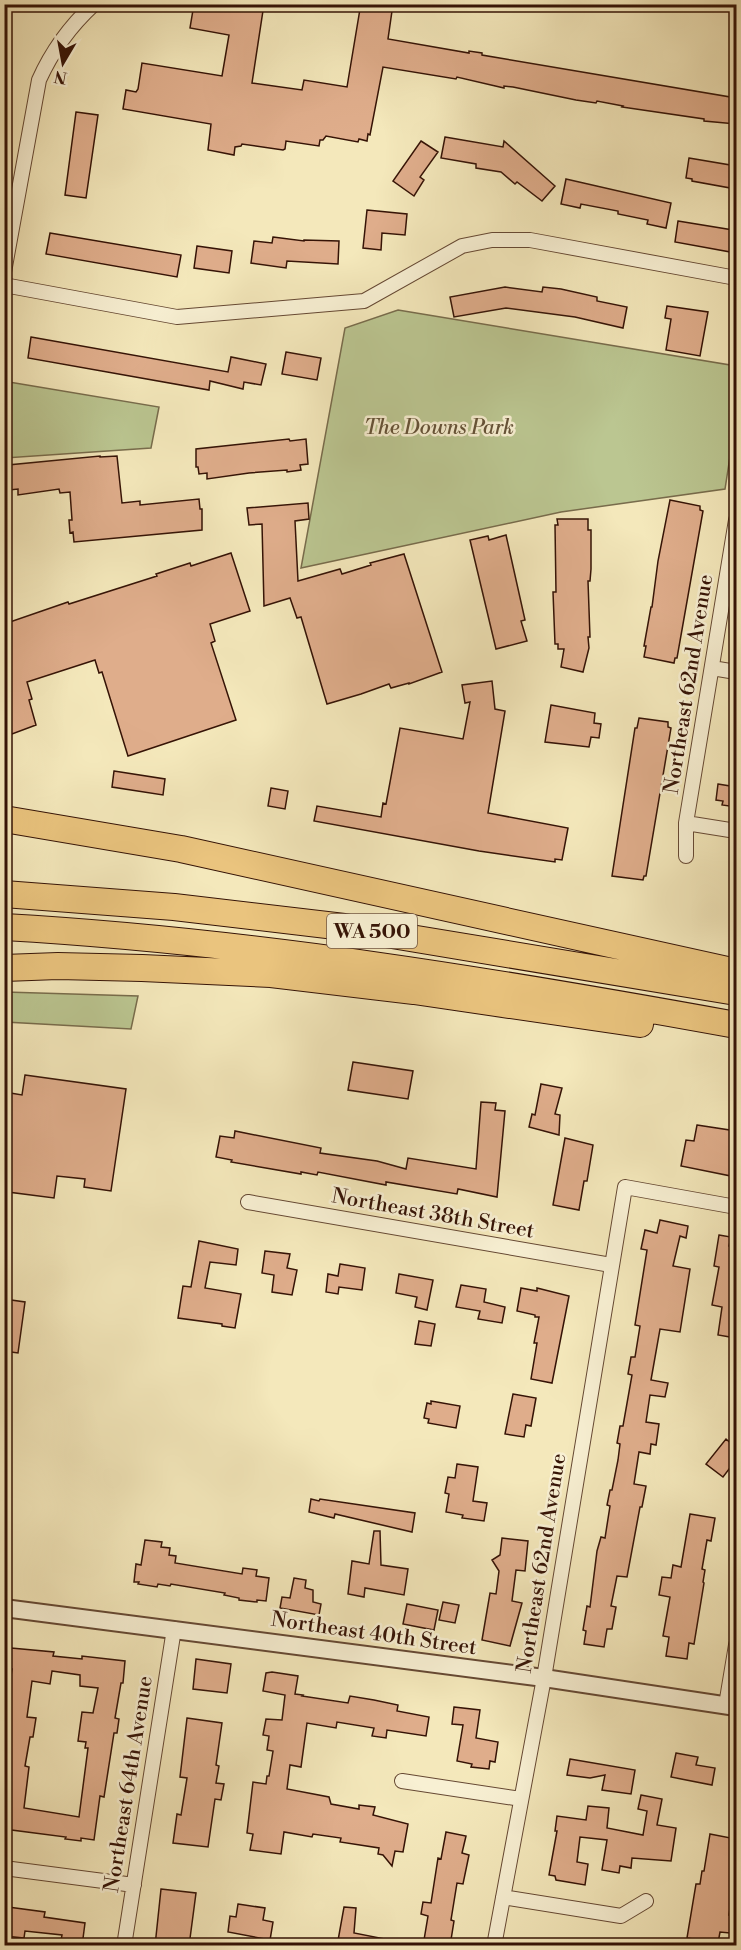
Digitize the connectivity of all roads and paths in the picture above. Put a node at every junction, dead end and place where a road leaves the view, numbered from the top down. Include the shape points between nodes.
1 (94, 4) edge
2 (4, 272) edge
3 (736, 278) edge
4 (4, 285) edge
5 (736, 520) edge
6 (712, 668) junction
7 (736, 672) edge
8 (4, 819) edge
9 (686, 823) junction
10 (736, 831) edge
11 (686, 856) dead end
12 (4, 894) edge
13 (4, 927) edge
14 (4, 968) edge
15 (736, 972) edge
16 (736, 992) edge
17 (736, 1025) edge
18 (736, 1038) edge
19 (248, 1202) dead end
20 (736, 1207) edge
21 (611, 1265) junction
22 (4, 1608) edge
23 (174, 1629) junction
24 (736, 1645) edge
25 (544, 1678) junction
26 (731, 1706) edge
27 (402, 1781) dead end
28 (521, 1799) junction
29 (4, 1868) edge
30 (134, 1885) junction
31 (503, 1897) junction
32 (646, 1901) dead end
33 (124, 1946) edge
34 (494, 1946) edge

1 - 2 street via 61,39 39,80
3 - 4 street via 530,240 492,240 462,246 364,301 177,317
5 - 6 street, Northeast 62nd Avenue
6 - 7 street
6 - 9 street, Northeast 62nd Avenue
8 - 15 highway via 181,849
9 - 10 street
9 - 11 street, Northeast 62nd Avenue
12 - 16 highway, WA 500 via 174,907 344,927
13 - 17 highway, WA 500 via 157,938 333,958
14 - 18 highway via 58,966 272,974
19 - 21 street, Northeast 38th Street
20 - 21 street, Northeast 62nd Avenue via 624,1187
21 - 25 street, Northeast 62nd Avenue
22 - 23 street, Northeast 40th Street
23 - 25 street, Northeast 40th Street
23 - 30 street, Northeast 64th Avenue
24 - 26 street
25 - 26 street, Northeast 40th Street
25 - 28 street, Northeast 62nd Avenue
27 - 28 street
28 - 31 street, Northeast 62nd Avenue
29 - 30 street
30 - 33 street, Northeast 64th Avenue
31 - 32 street via 621,1916
31 - 34 street, Northeast 62nd Avenue

